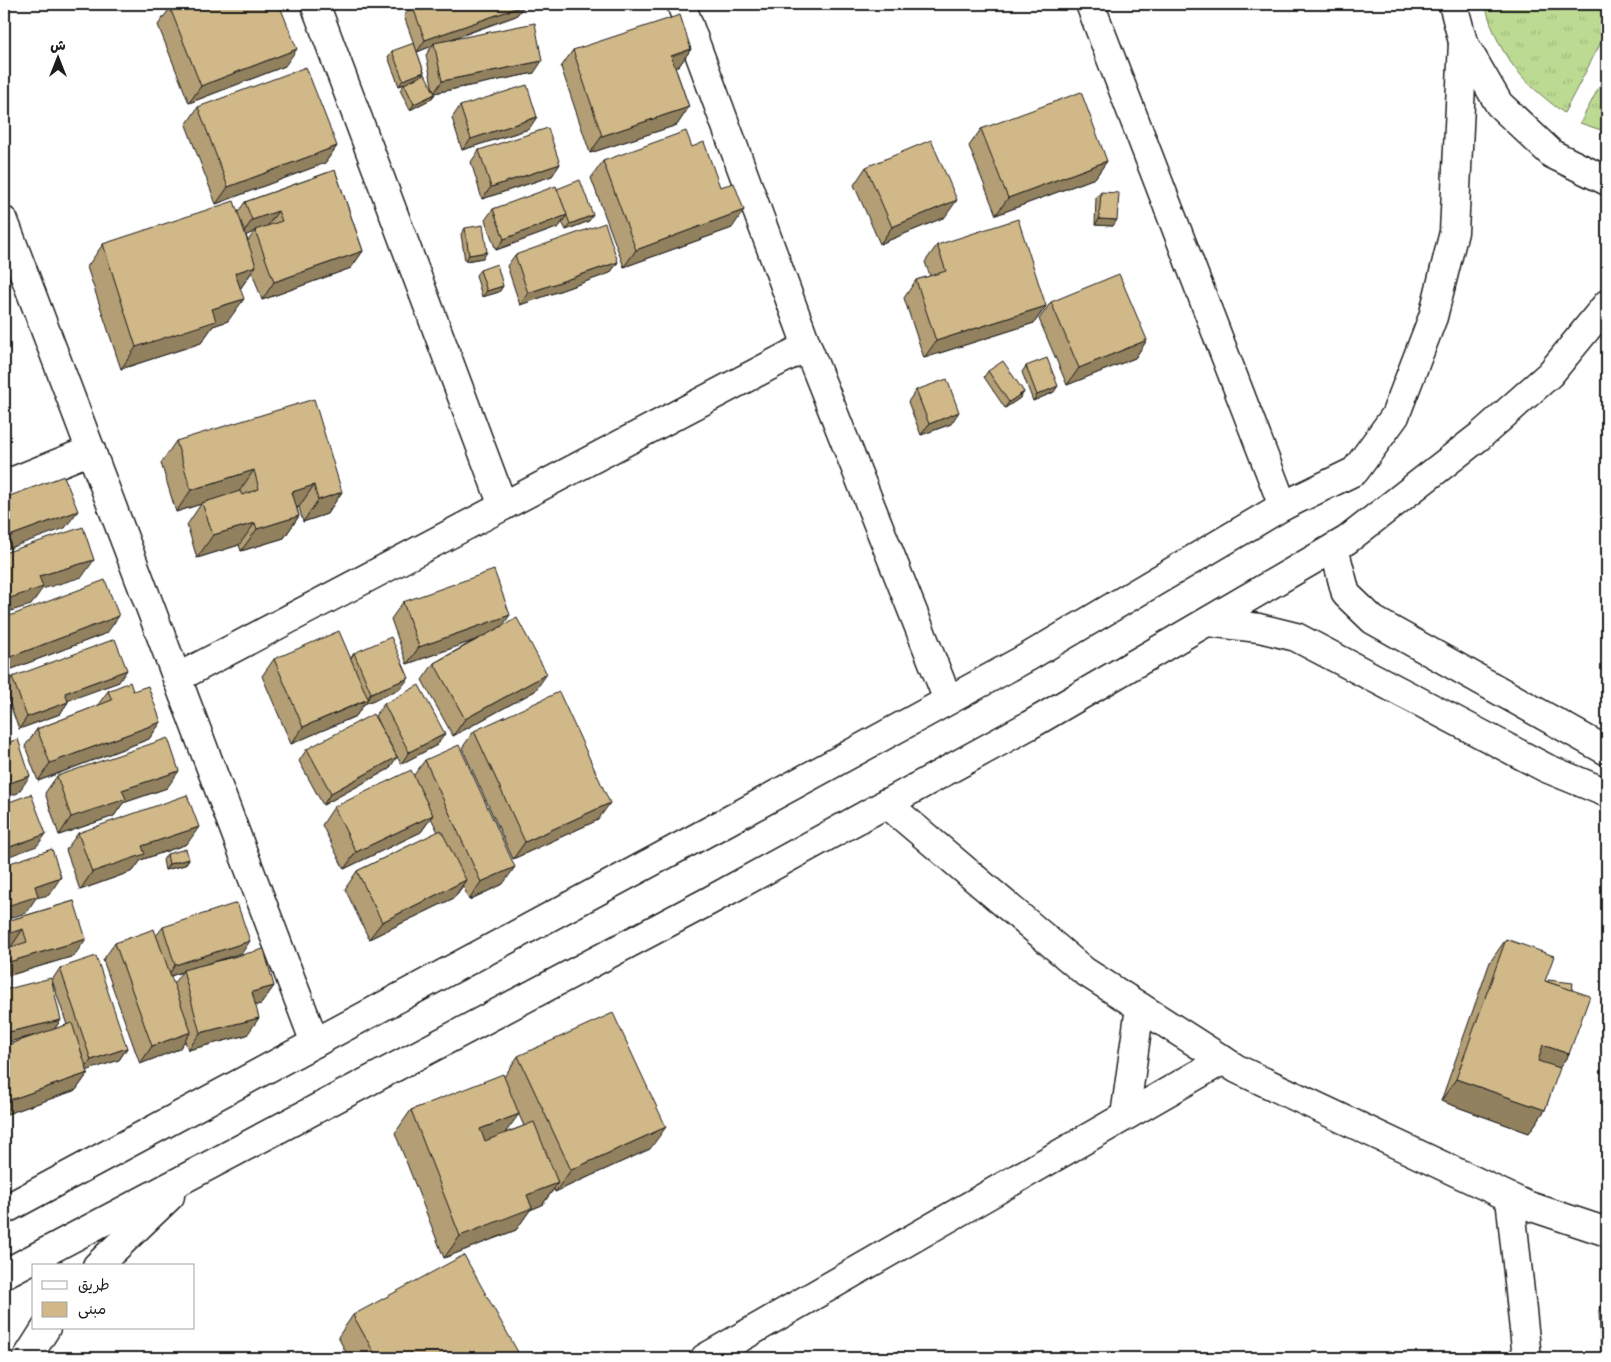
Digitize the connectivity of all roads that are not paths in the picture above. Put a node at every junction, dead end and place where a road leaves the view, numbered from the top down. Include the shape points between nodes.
1 (314, 4) edge
2 (681, 4) edge
3 (1090, 4) edge
4 (1453, 4) edge
5 (1463, 42) junction
6 (1607, 181) edge
7 (4, 221) edge
8 (1607, 304) edge
9 (1595, 328) edge
10 (807, 346) junction
11 (91, 450) junction
12 (4, 485) edge
13 (503, 506) junction
14 (1283, 506) junction
15 (1334, 548) junction
16 (1208, 622) junction
17 (177, 678) junction
18 (948, 700) junction
19 (1607, 751) edge
20 (1607, 793) edge
21 (886, 803) junction
22 (1140, 1007) junction
23 (316, 1043) junction
24 (1222, 1060) junction
25 (1124, 1116) junction
26 (201, 1169) junction
27 (1510, 1198) junction
28 (4, 1210) edge
29 (1607, 1232) edge
30 (99, 1264) edge
31 (4, 1274) edge
32 (45, 1330) edge
33 (27, 1358) edge
34 (705, 1358) edge
35 (1527, 1358) edge

1 - 13 street
2 - 10 street
3 - 14 street
4 - 5 street
5 - 6 street via 1499,104 1552,154
5 - 14 street via 1454,232 1433,317 1399,407 1355,470
7 - 11 street
8 - 9 street
9 - 15 street via 1550,374 1480,436
10 - 13 street
10 - 18 street
11 - 12 street
11 - 17 street
13 - 17 street
14 - 18 street via 1028,657
15 - 16 street
15 - 19 street via 1346,594 1373,620
16 - 20 street via 1259,628 1296,637 1546,768
16 - 21 street
17 - 23 street
18 - 23 street
21 - 22 street via 1084,971
21 - 26 street via 709,901
22 - 24 street
22 - 25 street
23 - 28 street
24 - 25 street
24 - 27 street
25 - 34 street
26 - 30 street
26 - 31 street
27 - 29 street
27 - 35 street
32 - 33 street

